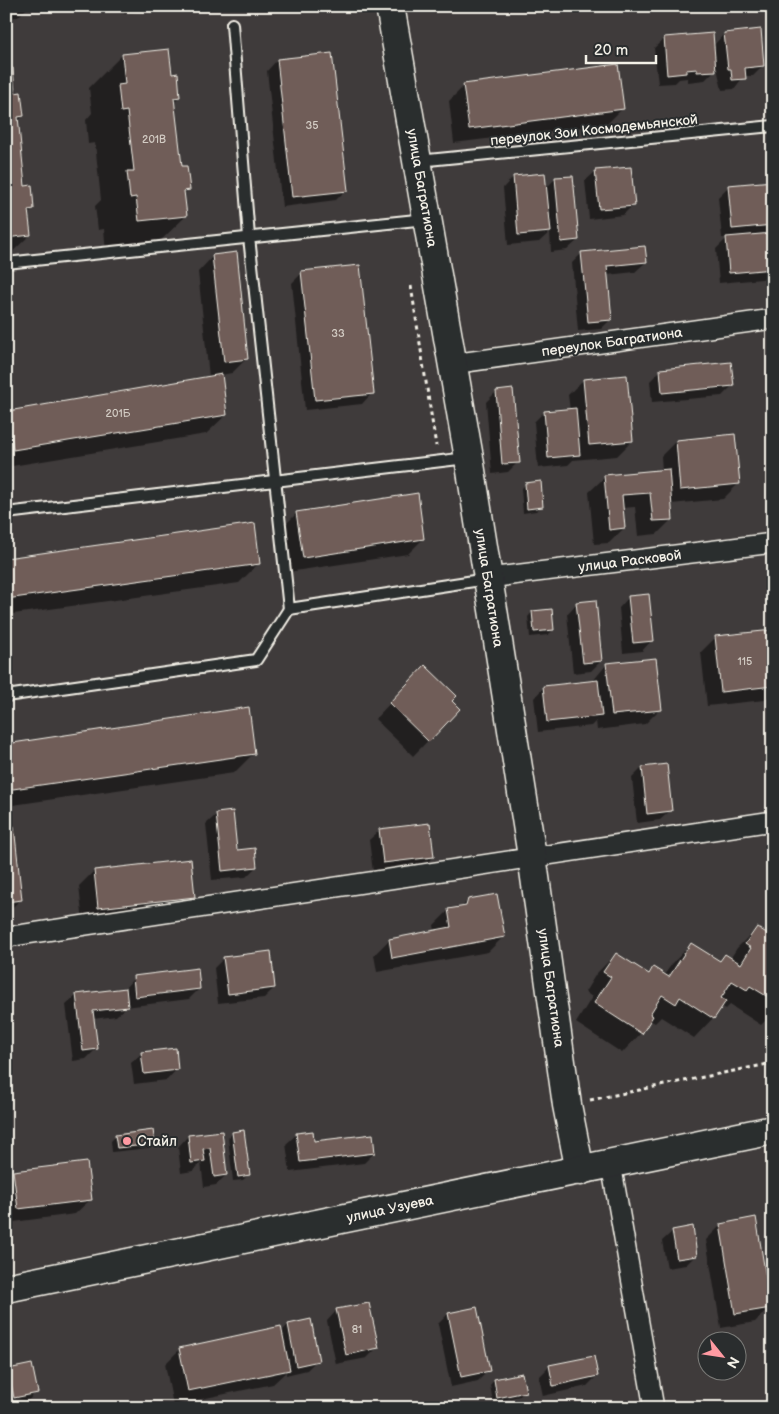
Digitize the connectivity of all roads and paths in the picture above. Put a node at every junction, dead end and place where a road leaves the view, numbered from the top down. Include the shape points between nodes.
1 (390, 6) edge
2 (232, 24) dead end
3 (773, 126) edge
4 (417, 161) junction
5 (427, 219) junction
6 (249, 238) junction
7 (6, 263) edge
8 (773, 319) edge
9 (452, 364) junction
10 (469, 458) junction
11 (274, 481) junction
12 (6, 512) edge
13 (773, 543) edge
14 (488, 578) junction
15 (289, 609) junction
16 (6, 696) edge
17 (773, 821) edge
18 (532, 856) junction
19 (6, 937) edge
20 (773, 1063) edge
21 (567, 1105) junction
22 (773, 1130) edge
23 (611, 1164) junction
24 (580, 1170) junction
25 (6, 1288) edge
26 (654, 1408) edge

1 - 4 street, улица Багратиона
2 - 6 lane
3 - 4 lane, переулок Зои Космодемьянской
4 - 5 street, улица Багратиона
5 - 6 lane
5 - 9 street, улица Багратиона
6 - 7 lane
6 - 11 lane
8 - 9 street, переулок Багратиона
9 - 10 street, улица Багратиона
10 - 11 lane
10 - 14 street, улица Багратиона
11 - 12 lane
11 - 15 lane
13 - 14 street, улица Расковой
14 - 15 lane
14 - 18 street, улица Багратиона
15 - 16 lane via 256,660
17 - 18 street
18 - 19 street
18 - 21 street, улица Багратиона
20 - 21 path
21 - 24 street, улица Багратиона
22 - 23 street, улица Узуева
23 - 24 street, улица Узуева
23 - 26 street
24 - 25 street, улица Узуева

